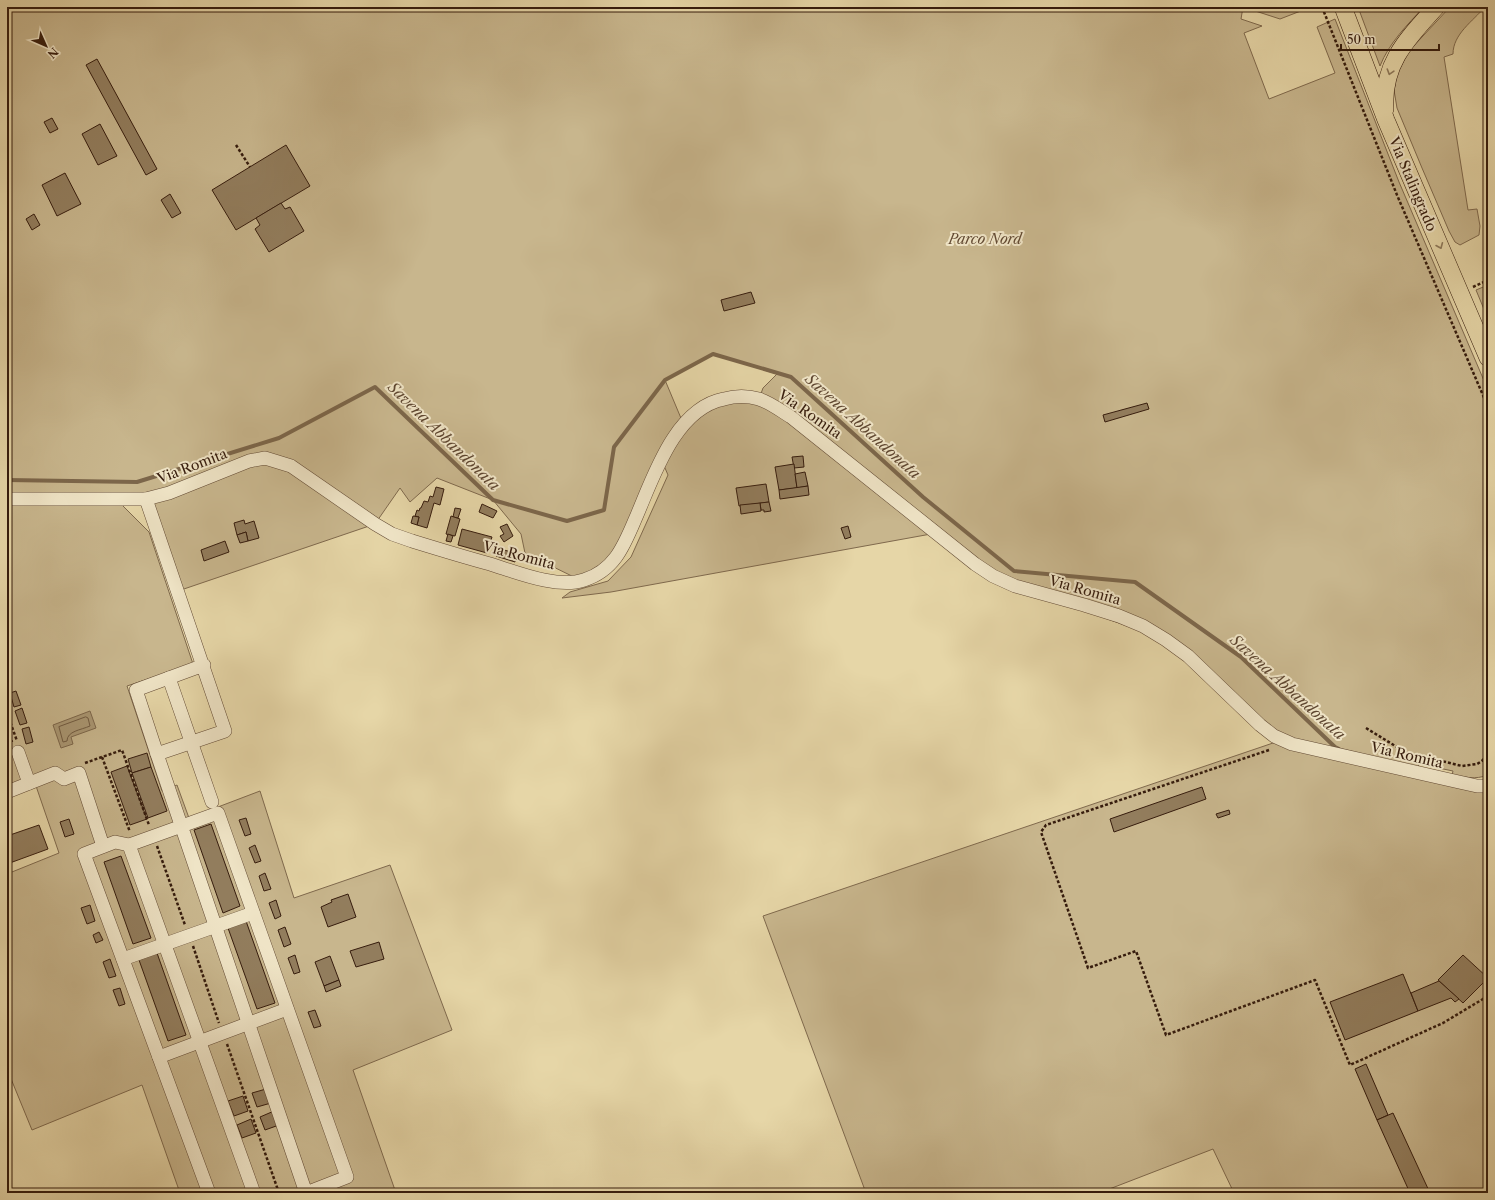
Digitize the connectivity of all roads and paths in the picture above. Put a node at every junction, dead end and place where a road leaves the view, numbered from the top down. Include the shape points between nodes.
1 (1322, 7) edge
2 (1343, 7) edge
3 (1436, 7) edge
4 (1386, 120) junction
5 (236, 145) dead end
6 (250, 167) dead end
7 (1488, 358) edge
8 (1488, 407) edge
9 (7, 499) edge
10 (146, 499) junction
11 (204, 665) junction
12 (169, 678) junction
13 (7, 713) edge
14 (7, 726) edge
15 (1366, 728) dead end
16 (191, 743) junction
17 (1269, 750) dead end
18 (18, 752) junction
19 (1488, 752) edge
20 (157, 754) junction
21 (102, 757) dead end
22 (1487, 757) edge
23 (29, 783) junction
24 (1488, 786) edge
25 (7, 792) edge
26 (212, 802) dead end
27 (181, 825) junction
28 (132, 844) junction
29 (103, 846) junction
30 (253, 913) junction
31 (216, 926) junction
32 (164, 944) junction
33 (123, 959) junction
34 (1488, 996) edge
35 (287, 1009) junction
36 (249, 1024) junction
37 (199, 1042) junction
38 (159, 1057) junction
39 (209, 1193) edge
40 (254, 1193) edge

1 - 8 path via 1397,195
2 - 4 main road, Via Stalingrado
3 -> 4 main road via 1403,44 1394,61 1385,95
4 -> 7 main road, Via Stalingrado
5 - 6 path
9 - 10 street, Via Romita
10 - 11 street
10 - 24 street, Via Romita via 169,493 249,461 265,458 291,466 392,534 543,580 567,583 582,581 604,570 623,548 650,483 683,424 705,404 716,400 730,397 759,399 791,417 993,576 1015,586 1119,616 1144,626 1166,640 1188,656 1274,736 1292,744 1344,757 1477,786
11 - 12 street
11 - 16 street via 225,731
12 - 16 street
12 - 20 street via 136,690
13 - 18 path via 20,751
14 - 18 path
15 - 22 path via 1405,752 1449,763 1470,766
16 - 20 street
16 - 26 street
17 - 34 path via 1046,825 1041,832 1088,968 1136,951 1166,1035 1315,980 1350,1065 1444,1023
18 - 23 street
19 - 22 path
20 - 27 street
21 - 28 path
23 - 25 street
23 - 29 street via 55,773 64,778 79,773
27 - 28 street
27 - 30 street via 218,812
27 - 31 street
28 - 29 street via 115,842
28 - 32 street
29 - 33 street via 84,854
30 - 31 street
30 - 35 street
31 - 32 street
31 - 36 street
32 - 33 street
32 - 37 street
33 - 38 street
35 - 36 street
35 - 36 street via 347,1177 306,1193
36 - 37 street
37 - 38 street
37 - 40 street
38 - 39 street

